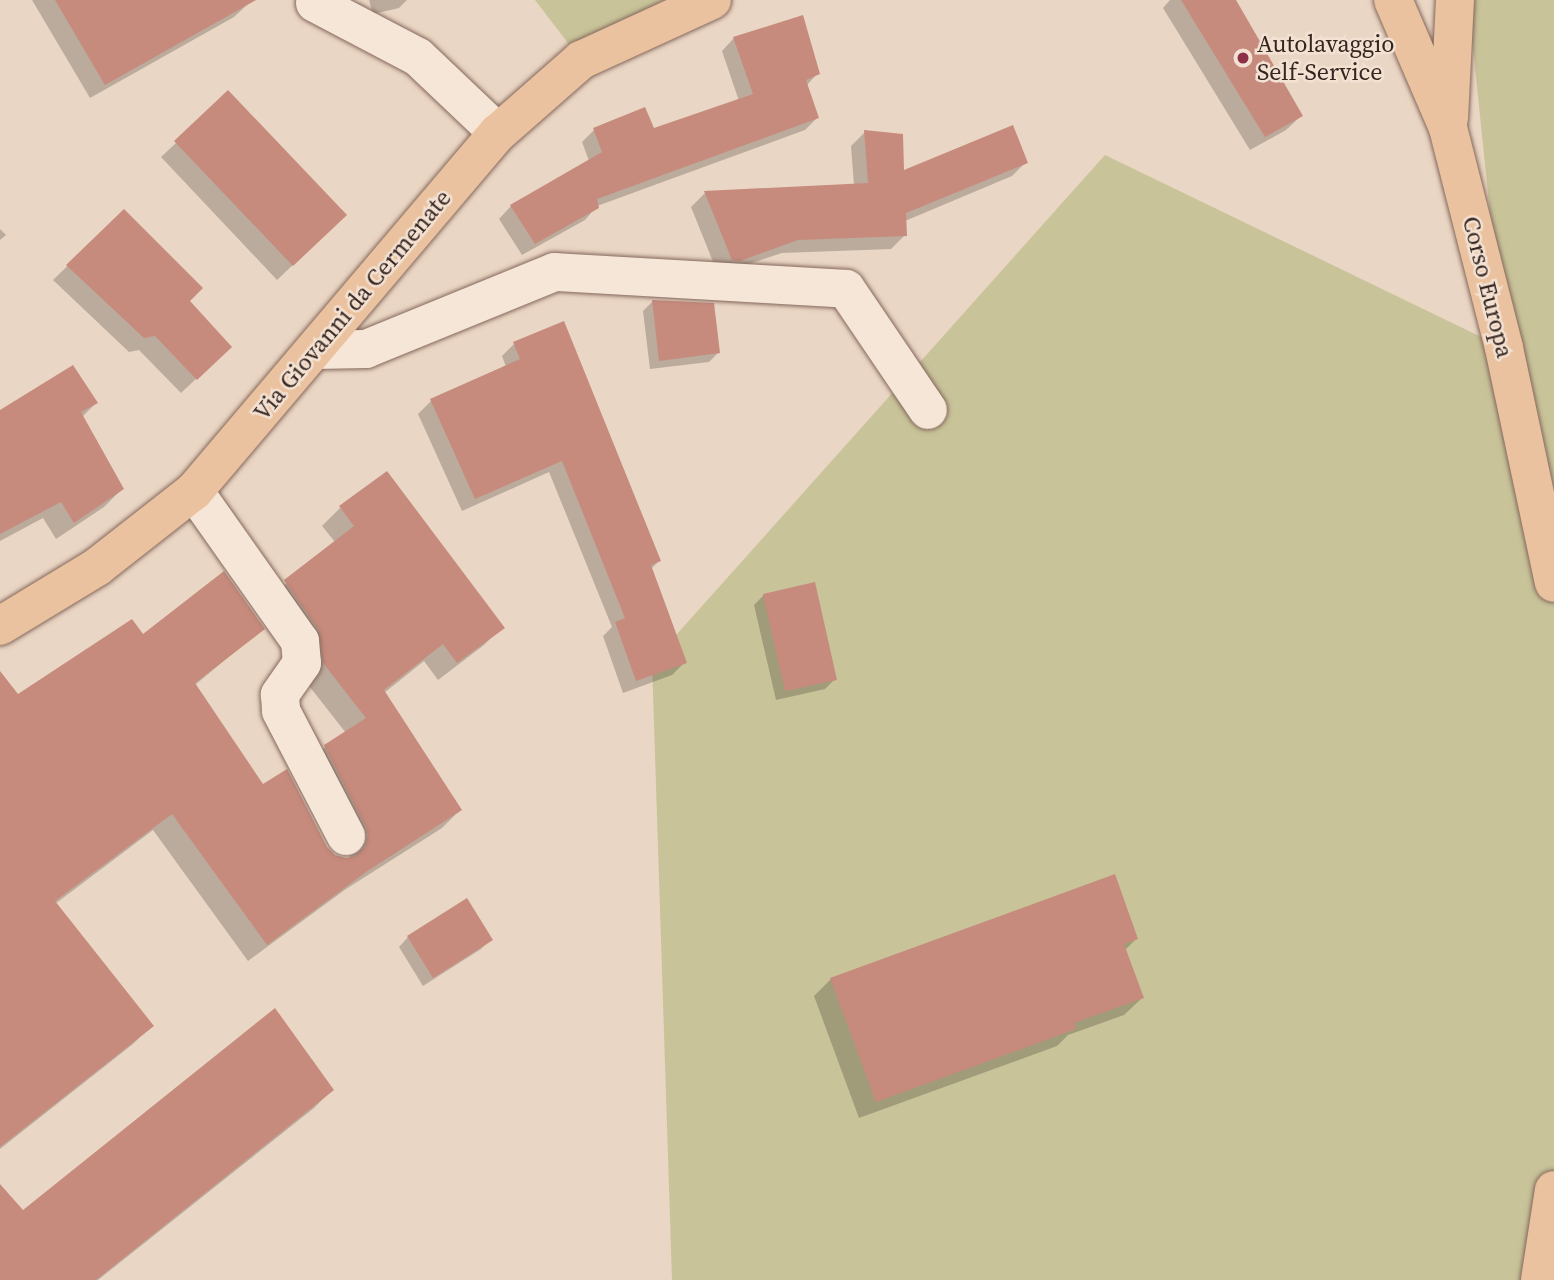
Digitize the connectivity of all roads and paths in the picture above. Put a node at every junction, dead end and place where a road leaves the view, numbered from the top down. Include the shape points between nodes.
1 (712, 0) edge
2 (1393, 0) edge
3 (1455, 0) edge
4 (315, 3) dead end
5 (1448, 128) junction
6 (498, 133) junction
7 (315, 350) junction
8 (928, 410) dead end
9 (194, 491) junction
10 (1554, 583) edge
11 (0, 626) edge
12 (346, 836) dead end
13 (1554, 1190) edge
14 (1540, 1280) edge

1 - 6 main road, Via Giovanni da Cermenate via 581,60
2 - 5 main road, Corso Europa
3 - 5 main road
4 - 6 street via 418,57
5 - 10 main road, Corso Europa via 1504,348
6 - 7 main road, Via Giovanni da Cermenate
7 - 8 street via 366,349 555,272 846,289
7 - 9 main road, Via Giovanni da Cermenate
9 - 11 main road, Via Giovanni da Cermenate via 97,567
9 - 12 street via 300,641 302,663 280,695 281,711
13 - 14 main road

